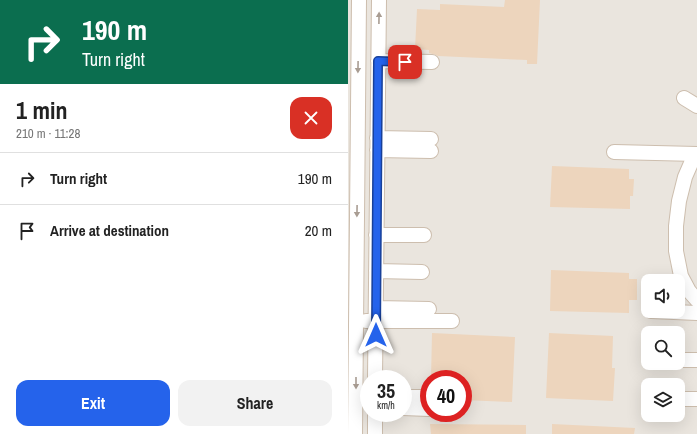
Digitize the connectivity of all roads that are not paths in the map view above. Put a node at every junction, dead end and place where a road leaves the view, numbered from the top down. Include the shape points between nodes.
1 (359, 0) edge
2 (379, 0) edge
3 (353, 37) edge
4 (378, 61) junction
5 (432, 62) dead end
6 (684, 98) dead end
7 (354, 99) edge
8 (697, 106) edge
9 (377, 107) junction
10 (377, 144) junction
11 (431, 145) dead end
12 (614, 152) dead end
13 (696, 154) edge
14 (376, 180) junction
15 (354, 187) edge
16 (376, 235) junction
17 (424, 235) dead end
18 (376, 271) junction
19 (422, 272) dead end
20 (352, 278) edge
21 (697, 300) edge
22 (429, 309) dead end
23 (685, 313) edge
24 (697, 313) edge
25 (376, 315) junction
26 (356, 321) junction
27 (452, 321) dead end
28 (352, 353) edge
29 (685, 360) edge
30 (697, 360) edge
31 (375, 370) edge
32 (685, 399) edge
33 (697, 399) edge
34 (685, 409) edge
35 (697, 409) edge
36 (375, 422) edge
37 (355, 434) edge
38 (375, 434) edge

1 - 3 street
4 -> 2 street
3 -> 7 street
4 - 5 street
4 - 9 street
6 - 8 street
7 - 9 street
7 - 15 street
9 - 10 street
10 - 11 street
10 - 14 street
12 - 13 street
13 - 21 street via 680,195 676,251 680,276
14 - 15 street
14 - 16 street
15 -> 20 street
16 - 17 street
16 - 18 street
18 - 19 street
18 - 25 street
20 - 26 street
22 - 25 street
23 - 24 street
25 - 26 street
25 - 27 street
25 - 31 street
26 - 28 street
28 -> 37 street
29 - 30 street
32 - 33 street
34 - 35 street
36 - 38 street

